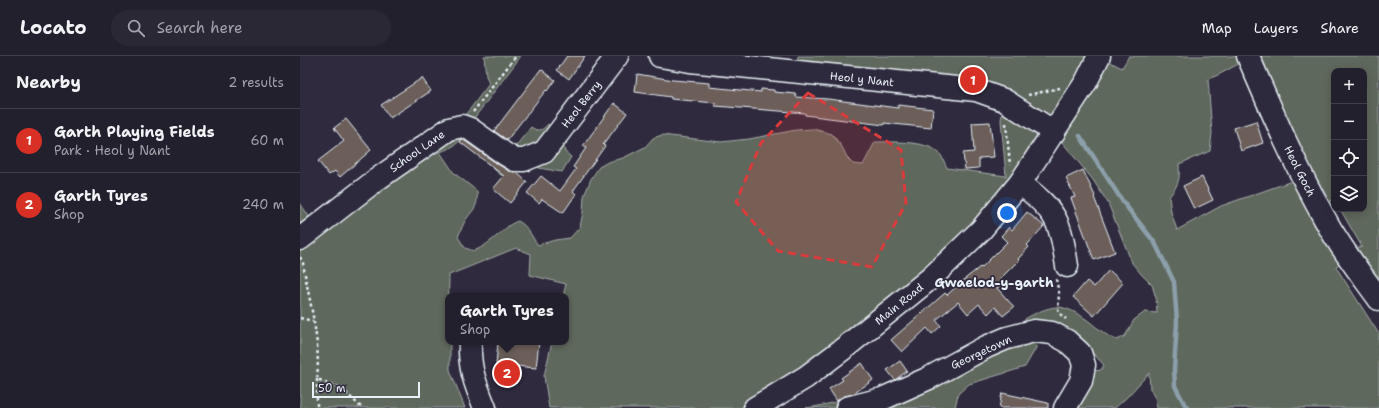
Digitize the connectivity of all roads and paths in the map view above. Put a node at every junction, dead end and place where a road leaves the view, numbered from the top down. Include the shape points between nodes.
1 (516, 56) edge
2 (617, 56) edge
3 (660, 56) edge
4 (1099, 56) edge
5 (1248, 56) edge
6 (462, 126) junction
7 (1054, 132) junction
8 (1020, 184) junction
9 (300, 239) edge
10 (300, 256) edge
11 (1069, 267) joint
12 (1379, 299) edge
13 (300, 318) edge
14 (313, 321) junction
15 (1068, 322) dead end
16 (470, 345) edge
17 (317, 379) junction
18 (317, 408) edge
19 (362, 408) edge
20 (485, 408) edge
21 (755, 408) edge
22 (847, 408) edge
23 (1066, 408) edge

1 - 6 path
2 - 6 street, Heol Berry via 544,152 524,160 515,160
3 - 7 street, Heol y Nant via 690,62 976,90 1004,100
4 - 7 street, Main Road via 1086,82
5 - 12 street, Heol Goch via 1279,128 1326,222
6 - 9 street, School Lane via 445,131
7 - 8 street, Main Road
8 - 11 street via 1037,196 1058,221
8 - 21 street, Main Road via 981,230 932,277 806,377
10 - 14 path
11 - 15 path via 1059,293 1058,312
13 - 14 path
14 - 17 path via 318,351
16 - 20 street via 472,373
17 - 18 path
17 - 19 path via 341,388
22 - 23 street, Georgetown via 882,399 929,378 986,347 1034,331 1052,333 1080,353 1084,365 1081,381

